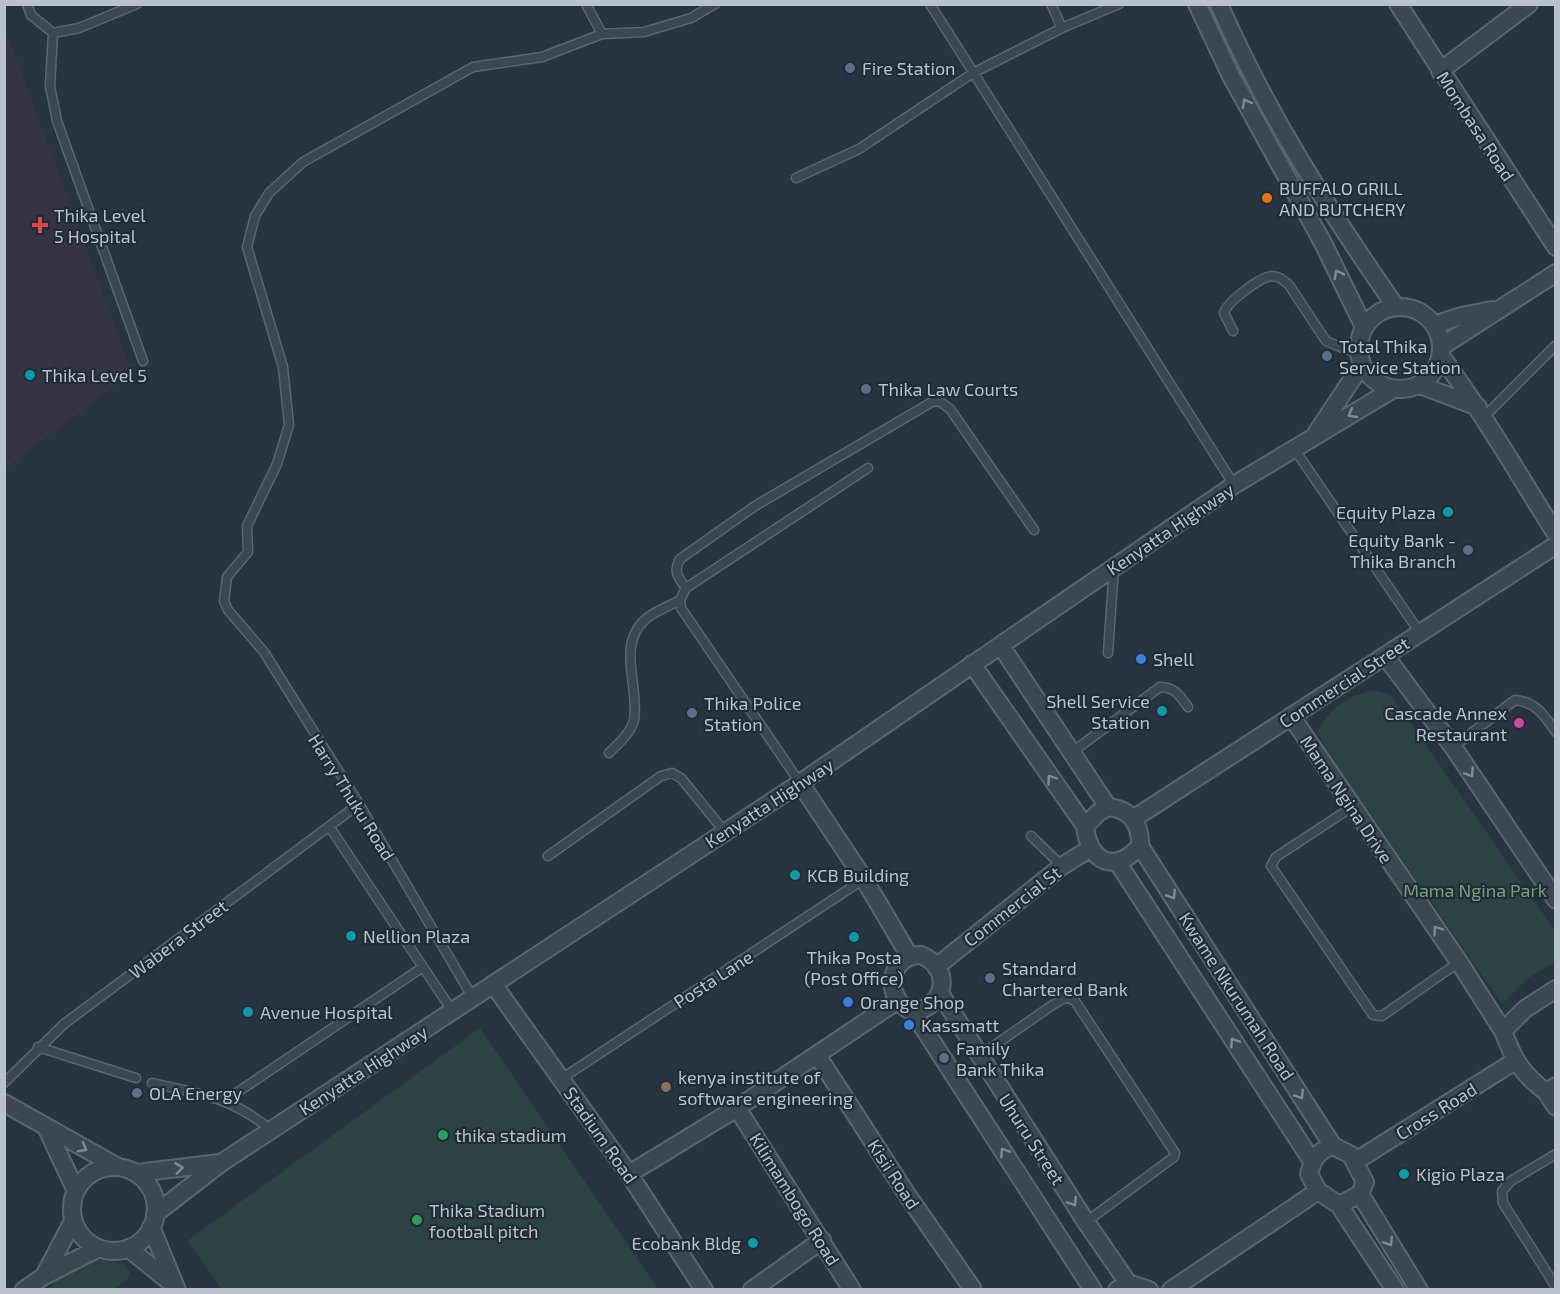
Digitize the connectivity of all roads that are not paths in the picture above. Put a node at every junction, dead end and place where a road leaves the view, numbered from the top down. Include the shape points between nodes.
1 (27, 4) edge
2 (137, 4) edge
3 (586, 4) edge
4 (715, 4) edge
5 (930, 4) edge
6 (1052, 4) edge
7 (1119, 4) edge
8 (1197, 4) edge
9 (1219, 4) edge
10 (1398, 4) edge
11 (1529, 4) edge
12 (1062, 28) junction
13 (53, 33) junction
14 (602, 34) junction
15 (1440, 71) junction
16 (973, 72) junction
17 (796, 178) dead end
18 (1556, 247) edge
19 (1555, 277) edge
20 (1396, 307) junction
21 (1498, 309) junction
22 (1434, 325) junction
23 (1364, 327) junction
24 (1233, 331) dead end
25 (1556, 345) edge
26 (1441, 351) junction
27 (143, 361) dead end
28 (1360, 361) junction
29 (1420, 385) junction
30 (1392, 390) junction
31 (1481, 412) junction
32 (1313, 438) junction
33 (1295, 450) junction
34 (868, 468) dead end
35 (1234, 485) junction
36 (1034, 531) dead end
37 (1556, 534) edge
38 (1556, 545) edge
39 (1114, 566) junction
40 (686, 588) junction
41 (680, 600) junction
42 (1420, 633) junction
43 (1001, 646) junction
44 (1108, 653) dead end
45 (1386, 657) junction
46 (972, 664) junction
47 (1188, 707) dead end
48 (1291, 716) junction
49 (1556, 732) edge
50 (1453, 747) junction
51 (609, 753) dead end
52 (1071, 753) junction
53 (800, 783) junction
54 (359, 804) junction
55 (1108, 807) junction
56 (1352, 807) junction
57 (1133, 819) junction
58 (329, 826) junction
59 (1085, 826) junction
60 (724, 831) junction
61 (1031, 836) dead end
62 (1140, 846) junction
63 (1091, 848) junction
64 (548, 856) dead end
65 (1118, 863) junction
66 (1062, 866) junction
67 (864, 879) junction
68 (1555, 897) edge
69 (910, 957) junction
70 (1459, 962) junction
71 (423, 967) junction
72 (936, 967) junction
73 (493, 984) junction
74 (1556, 989) edge
75 (940, 993) junction
76 (473, 998) junction
77 (897, 1001) junction
78 (453, 1012) junction
79 (913, 1012) junction
80 (1503, 1031) junction
81 (38, 1047) junction
82 (817, 1055) junction
83 (979, 1056) junction
84 (1515, 1061) junction
85 (135, 1078) dead end
86 (561, 1079) junction
87 (4, 1083) edge
88 (152, 1083) dead end
89 (1551, 1089) edge
90 (226, 1101) junction
91 (4, 1103) edge
92 (1556, 1107) edge
93 (737, 1108) junction
94 (47, 1129) junction
95 (271, 1130) junction
96 (1333, 1146) junction
97 (1556, 1154) edge
98 (1312, 1161) junction
99 (1356, 1161) junction
100 (221, 1163) junction
101 (118, 1167) junction
102 (136, 1173) junction
103 (629, 1174) junction
104 (76, 1191) junction
105 (1318, 1191) junction
106 (1360, 1194) junction
107 (1339, 1205) junction
108 (153, 1220) junction
109 (73, 1221) junction
110 (1086, 1222) junction
111 (822, 1240) junction
112 (99, 1248) junction
113 (128, 1248) junction
114 (44, 1276) junction
115 (1123, 1286) edge
116 (1556, 1287) edge
117 (176, 1288) edge
118 (971, 1289) edge
119 (24, 1290) edge
120 (705, 1290) edge
121 (752, 1290) edge
122 (852, 1290) edge
123 (1093, 1290) edge
124 (1149, 1290) edge
125 (1171, 1290) edge
126 (1395, 1290) edge
127 (1419, 1290) edge

1 - 13 lane via 31,15
2 - 13 lane via 79,28
3 - 14 lane
4 - 14 lane via 691,18 644,32
5 - 16 lane
6 - 12 lane
7 - 12 lane
23 -> 8 street
9 - 20 street via 1267,106
10 - 15 street, Mombasa Road
11 - 15 street
12 - 16 lane
13 - 27 lane via 50,86 57,121
14 - 54 lane, Harry Thuku Road via 542,57 473,67 303,162 269,193 255,216 247,248 283,367 289,425 277,464 247,526 248,552 227,577 224,600 264,652
15 - 18 street, Mombasa Road
16 - 17 lane via 859,149
16 - 35 lane
19 - 21 street
20 - 22 street via 1418,311
20 - 23 street via 1378,313
21 - 22 street
21 - 26 street
22 - 26 street
23 - 28 street via 1358,346
24 - 28 lane via 1224,313 1229,301 1270,276 1280,278 1289,285 1326,341
25 - 31 lane
26 - 29 street via 1434,373
26 - 31 street
28 - 30 street via 1374,382
28 - 32 street, Kenyatta Highway
29 - 30 street
29 - 31 street
30 -> 32 street, Kenyatta Highway
31 - 37 street
32 - 33 street, Kenyatta Highway
33 - 35 street, Kenyatta Highway
33 - 42 lane
34 - 40 lane
35 - 39 street, Kenyatta Highway
36 - 40 lane via 950,409 939,401 932,402 755,506 680,559 676,575
38 - 42 street, Commercial Street
39 - 43 street, Kenyatta Highway
39 - 44 lane
40 - 41 lane
41 - 51 lane via 647,618 631,643 634,720 626,736
41 - 53 lane via 681,608
42 - 45 street, Commercial Street
43 - 46 street, Kenyatta Highway
43 - 52 street
45 - 48 street, Commercial Street
45 - 50 street
46 - 53 street, Kenyatta Highway
59 -> 46 street
47 - 52 lane via 1175,691 1160,687
48 - 56 street, Mama Ngina Drive
48 - 57 street, Commercial Street
49 - 50 lane via 1529,701 1515,700
50 -> 68 street
52 - 55 street
53 - 60 street, Kenyatta Highway
53 - 67 street
54 - 58 lane, Wabera Street
54 - 76 lane, Harry Thuku Road
55 - 57 street via 1122,808
55 - 59 street
70 -> 56 street, Mama Ngina Drive
56 - 70 lane via 1276,858 1271,866 1373,1016 1382,1016
57 - 62 street via 1139,830
58 - 71 lane
58 - 81 lane, Wabera Street
59 - 63 street
60 - 64 lane via 681,778 672,773 661,776
60 - 73 street, Kenyatta Highway
61 - 66 lane
62 - 65 street
62 -> 96 street, Kwame Nkurumah Road
63 - 65 street via 1108,863
63 - 66 street, Commercial St
98 -> 65 street, Kwame Nkurumah Road
66 - 72 street, Commercial St
67 - 69 street
67 - 86 lane, Posta Lane
69 - 72 street via 921,955
69 - 77 street via 896,969 892,988
70 - 80 street, Mama Ngina Drive
71 - 78 lane
71 - 90 lane
72 - 75 street via 941,978
73 - 76 street, Kenyatta Highway
73 - 86 street, Stadium Road
74 - 80 street via 1525,1009
75 - 79 street via 928,1007
75 - 83 street, Uhuru Street
76 - 78 street, Kenyatta Highway
77 - 79 street
77 - 82 street
78 - 95 street, Kenyatta Highway
123 -> 79 street, Uhuru Street
80 - 84 street, Mama Ngina Drive
81 - 85 lane
81 - 87 lane, Wabera Street
82 - 93 street
82 - 118 street, Kisii Road
83 -> 110 street, Uhuru Street
83 - 110 lane via 1067,997 1075,1001 1175,1153
84 - 89 street, Mama Ngina Drive via 1526,1077
84 - 99 street, Cross Road
86 - 103 street, Stadium Road
88 - 90 lane
89 - 92 street, Mama Ngina Drive
90 - 95 lane via 251,1113
91 - 94 street
93 - 103 street
93 - 111 street, Kilimambogo Road
94 -> 101 street
94 - 104 street
95 - 100 street, Kenyatta Highway
96 - 98 street via 1322,1149
96 - 99 street
97 - 116 lane via 1511,1181 1502,1191 1503,1203
98 - 105 street via 1309,1174
99 - 106 street via 1365,1182
102 -> 100 street, Kenyatta Highway
100 - 108 street, Kenyatta Highway
101 - 102 street
101 - 104 street via 98,1170 85,1178
102 - 108 street via 150,1187 156,1203
103 - 120 street, Stadium Road
104 - 109 street
105 - 107 street
105 - 125 street
106 - 107 street
106 -> 127 street
107 - 126 street
108 - 113 street via 147,1235
108 - 117 street
109 - 112 street via 81,1235
109 - 114 street
110 - 115 street, Uhuru Street
111 - 121 street
111 - 122 street, Kilimambogo Road
112 - 113 street
112 - 114 street
113 - 117 street
114 - 119 street
115 - 124 street

